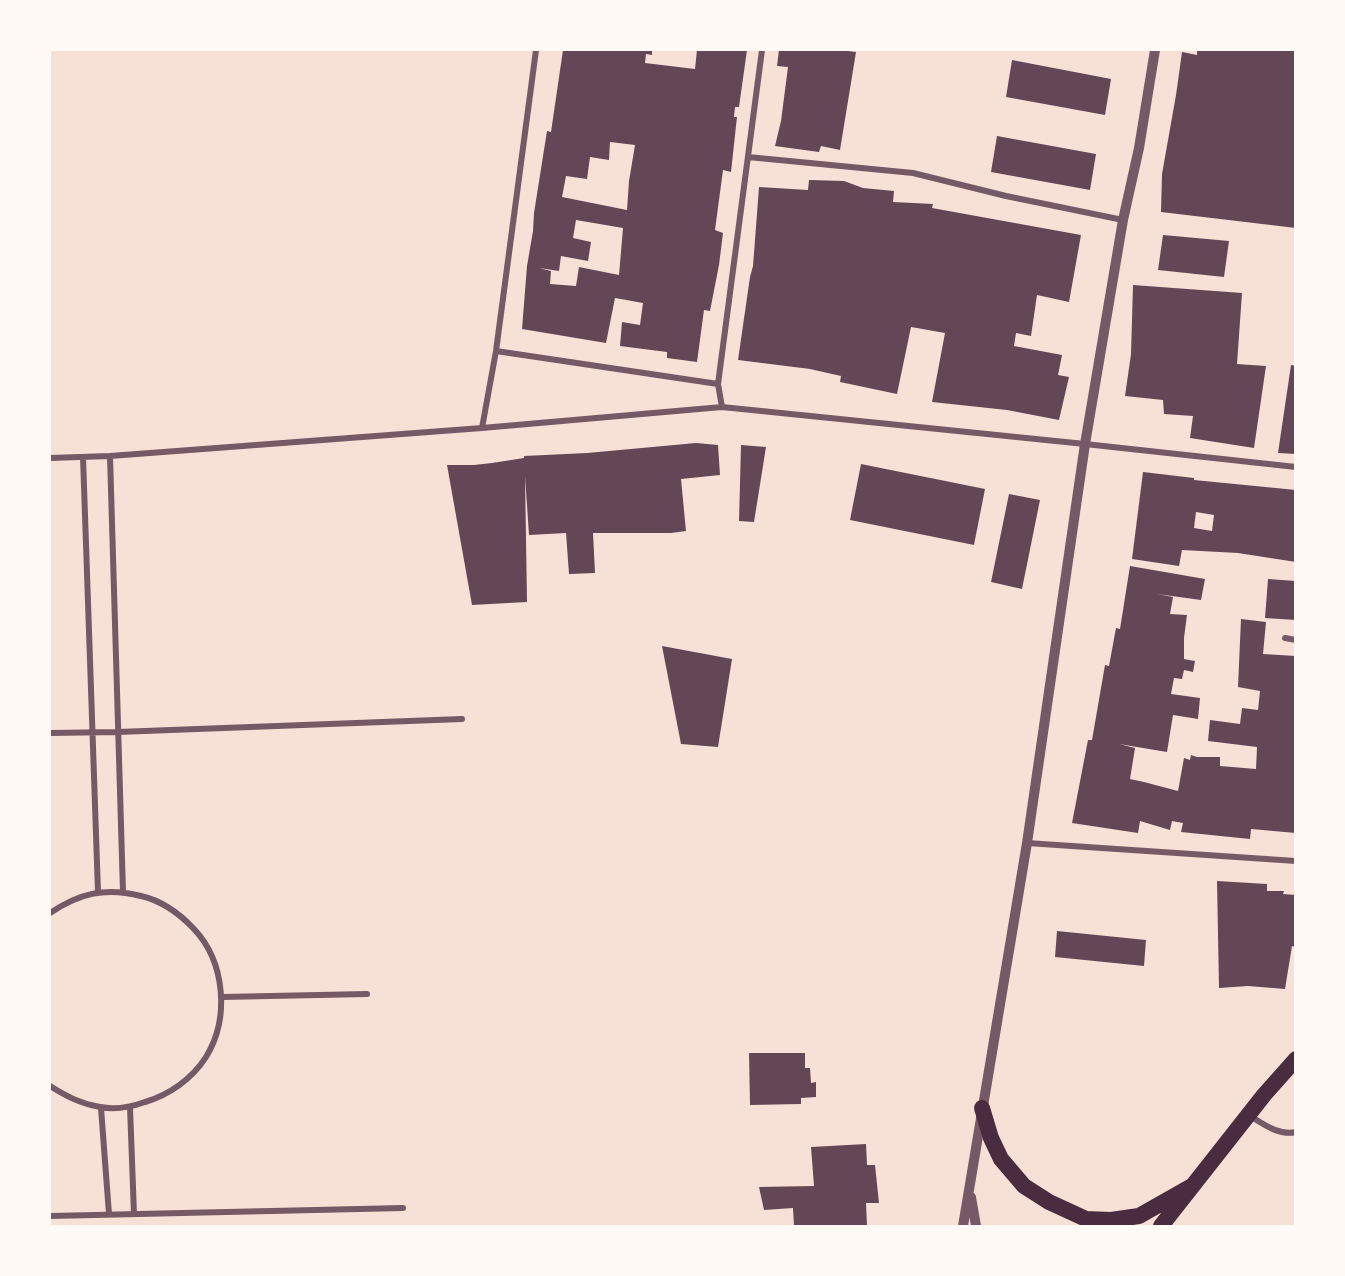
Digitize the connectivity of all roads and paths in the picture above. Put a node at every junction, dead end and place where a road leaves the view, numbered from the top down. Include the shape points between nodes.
1 (536, 50) edge
2 (762, 50) edge
3 (1155, 50) edge
4 (748, 157) junction
5 (1123, 220) junction
6 (496, 351) junction
7 (718, 384) junction
8 (722, 407) junction
9 (482, 428) junction
10 (1085, 444) junction
11 (110, 456) junction
12 (83, 457) junction
13 (50, 458) edge
14 (1296, 467) edge
15 (1285, 638) dead end
16 (1296, 640) edge
17 (462, 719) dead end
18 (118, 732) junction
19 (50, 733) edge
20 (93, 733) junction
21 (1028, 843) junction
22 (1296, 861) edge
23 (98, 892) junction
24 (123, 892) junction
25 (50, 913) edge
26 (367, 994) dead end
27 (222, 997) junction
28 (1296, 1059) edge
29 (50, 1086) edge
30 (130, 1107) junction
31 (101, 1108) junction
32 (982, 1108) junction
33 (1248, 1115) junction
34 (1296, 1132) edge
35 (1192, 1186) junction
36 (969, 1187) junction
37 (403, 1208) dead end
38 (109, 1214) junction
39 (134, 1214) junction
40 (50, 1216) edge
41 (963, 1227) edge
42 (976, 1227) edge
43 (1161, 1227) edge

1 - 6 street
2 - 4 street
3 - 5 street
4 - 5 street via 913,172
4 - 7 street
5 - 10 street
6 - 7 street
6 - 9 street
7 - 8 street
8 - 9 street
8 - 10 street
9 - 11 street
10 - 14 street
10 - 21 street
11 - 12 street
11 - 18 street
12 - 13 street
12 - 20 street
15 - 16 street
17 - 18 street
18 - 20 street
18 - 24 street
19 - 20 street
20 - 23 street
21 - 22 street
21 - 32 street
23 - 24 street
23 - 25 street via 68,901
24 - 27 street via 154,899 181,915 202,938 216,966
26 - 27 street
27 - 30 street via 218,1028 206,1057 186,1081 160,1098
28 - 33 highway
29 - 31 street via 72,1100
30 - 31 street
30 - 39 street
31 - 38 street
32 - 35 highway via 1001,1159 1024,1186 1086,1219 1139,1216
32 - 36 street
33 - 34 street via 1274,1130
33 - 35 highway
35 - 43 highway
36 - 41 street
36 - 42 street
37 - 39 street
38 - 39 street
38 - 40 street

